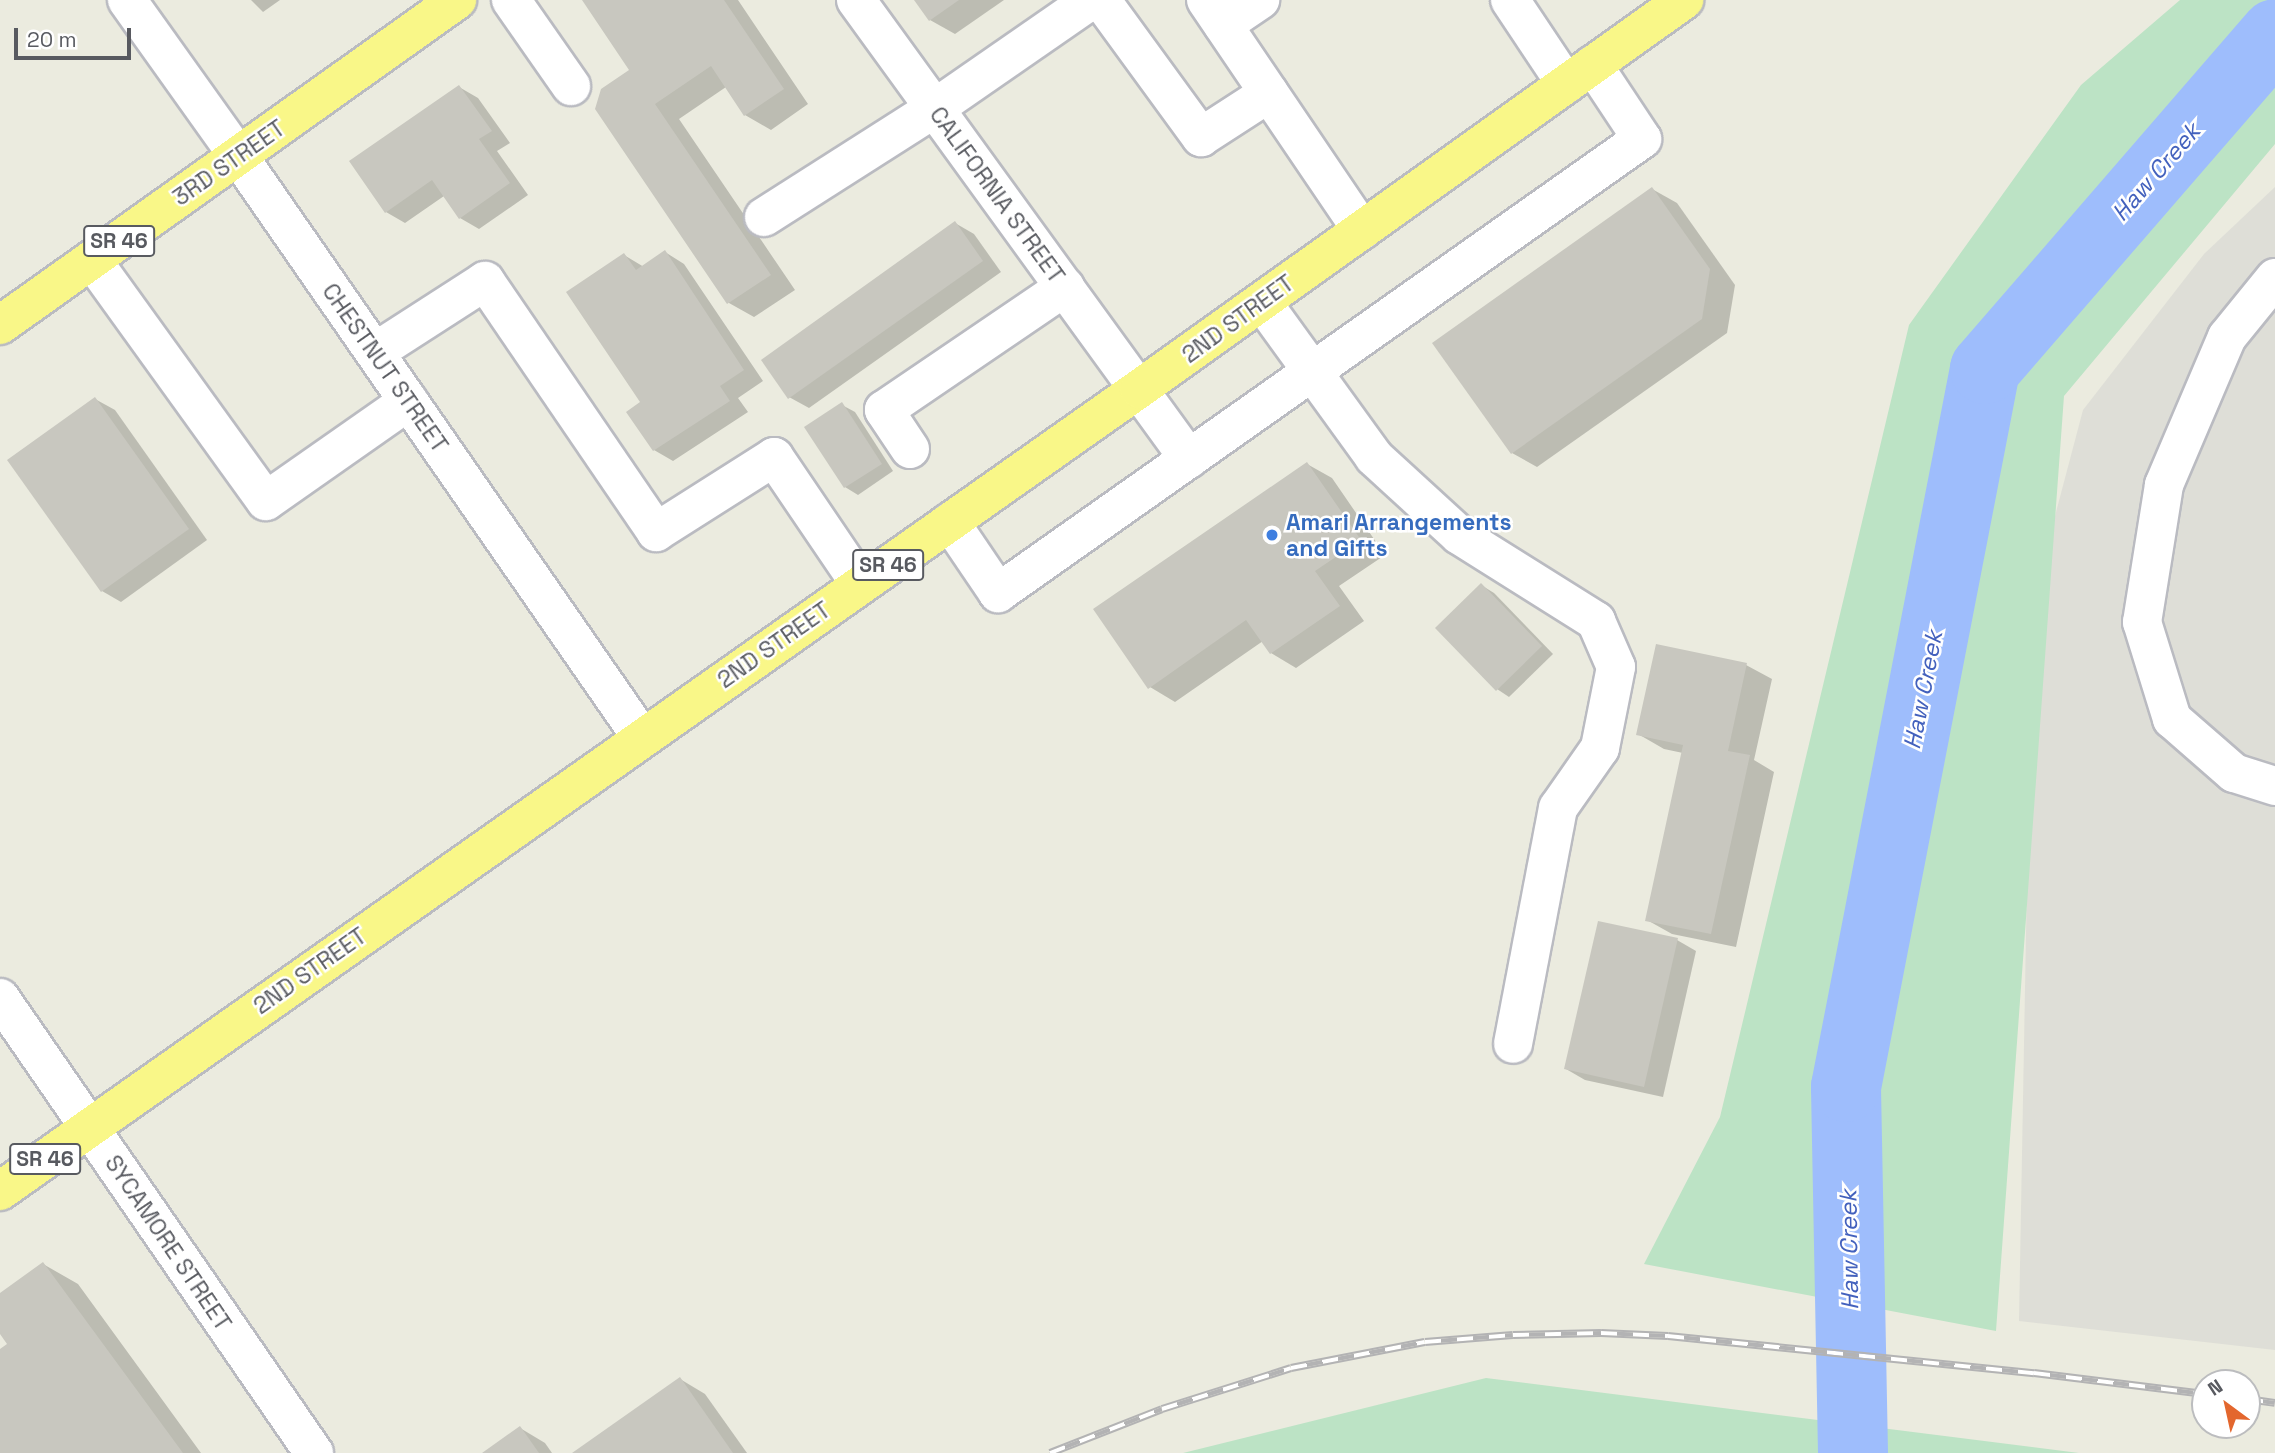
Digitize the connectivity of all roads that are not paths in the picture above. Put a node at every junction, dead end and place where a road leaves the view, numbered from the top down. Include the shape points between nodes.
1 (127, 0) edge
2 (511, 0) edge
3 (856, 0) edge
4 (1091, 0) edge
5 (1101, 0) edge
6 (1260, 0) edge
7 (1510, 0) edge
8 (1684, 0) edge
9 (455, 1) edge
10 (1214, 13) edge
11 (1580, 74) junction
12 (571, 86) dead end
13 (1269, 93) junction
14 (935, 108) junction
15 (239, 157) junction
16 (764, 217) dead end
17 (1362, 230) junction
18 (92, 260) junction
19 (2275, 278) edge
20 (1065, 287) junction
21 (1262, 302) junction
22 (0, 325) edge
23 (375, 352) junction
24 (1314, 370) junction
25 (1139, 389) junction
26 (409, 401) junction
27 (910, 450) dead end
28 (1189, 458) junction
29 (950, 522) junction
30 (860, 584) junction
31 (642, 738) junction
32 (2275, 786) edge
33 (0, 998) edge
34 (1513, 1044) dead end
35 (89, 1126) junction
36 (0, 1191) edge
37 (314, 1453) edge

1 - 15 street, CHESTNUT STREET
2 - 12 street
3 - 14 street, CALIFORNIA STREET
4 - 14 street
5 - 13 street via 1201,137
6 - 10 street
7 - 11 street
8 - 11 highway, 2ND STREET / SR 46
9 - 15 highway, 3RD STREET / SR 46
10 - 13 street
11 - 17 highway, 2ND STREET / SR 46
11 - 24 street via 1642,139
13 - 17 street
14 - 16 street
14 - 20 street, CALIFORNIA STREET
15 - 18 highway, 3RD STREET / SR 46
15 - 23 street, CHESTNUT STREET
17 - 21 highway, 2ND STREET / SR 46
18 - 22 highway, 3RD STREET / SR 46
18 - 26 street via 266,501
19 - 32 street via 2227,337 2164,485 2142,622 2172,719 2234,773
20 - 25 street, CALIFORNIA STREET
20 - 27 street via 884,410
21 - 24 street
21 - 25 highway, 2ND STREET / SR 46
23 - 26 street, CHESTNUT STREET
23 - 30 street via 485,281 656,531 774,457
24 - 28 street
24 - 34 street via 1374,457 1460,534 1596,621 1616,667 1600,748 1559,808
25 - 28 street, CALIFORNIA STREET
25 - 29 highway, 2ND STREET / SR 46
26 - 31 street, CHESTNUT STREET
28 - 29 street via 998,593
29 - 30 highway, 2ND STREET / SR 46
30 - 31 highway, 2ND STREET / SR 46
31 - 35 highway, 2ND STREET / SR 46
33 - 35 street, SYCAMORE STREET
35 - 36 highway, 2ND STREET / SR 46
35 - 37 street, SYCAMORE STREET

